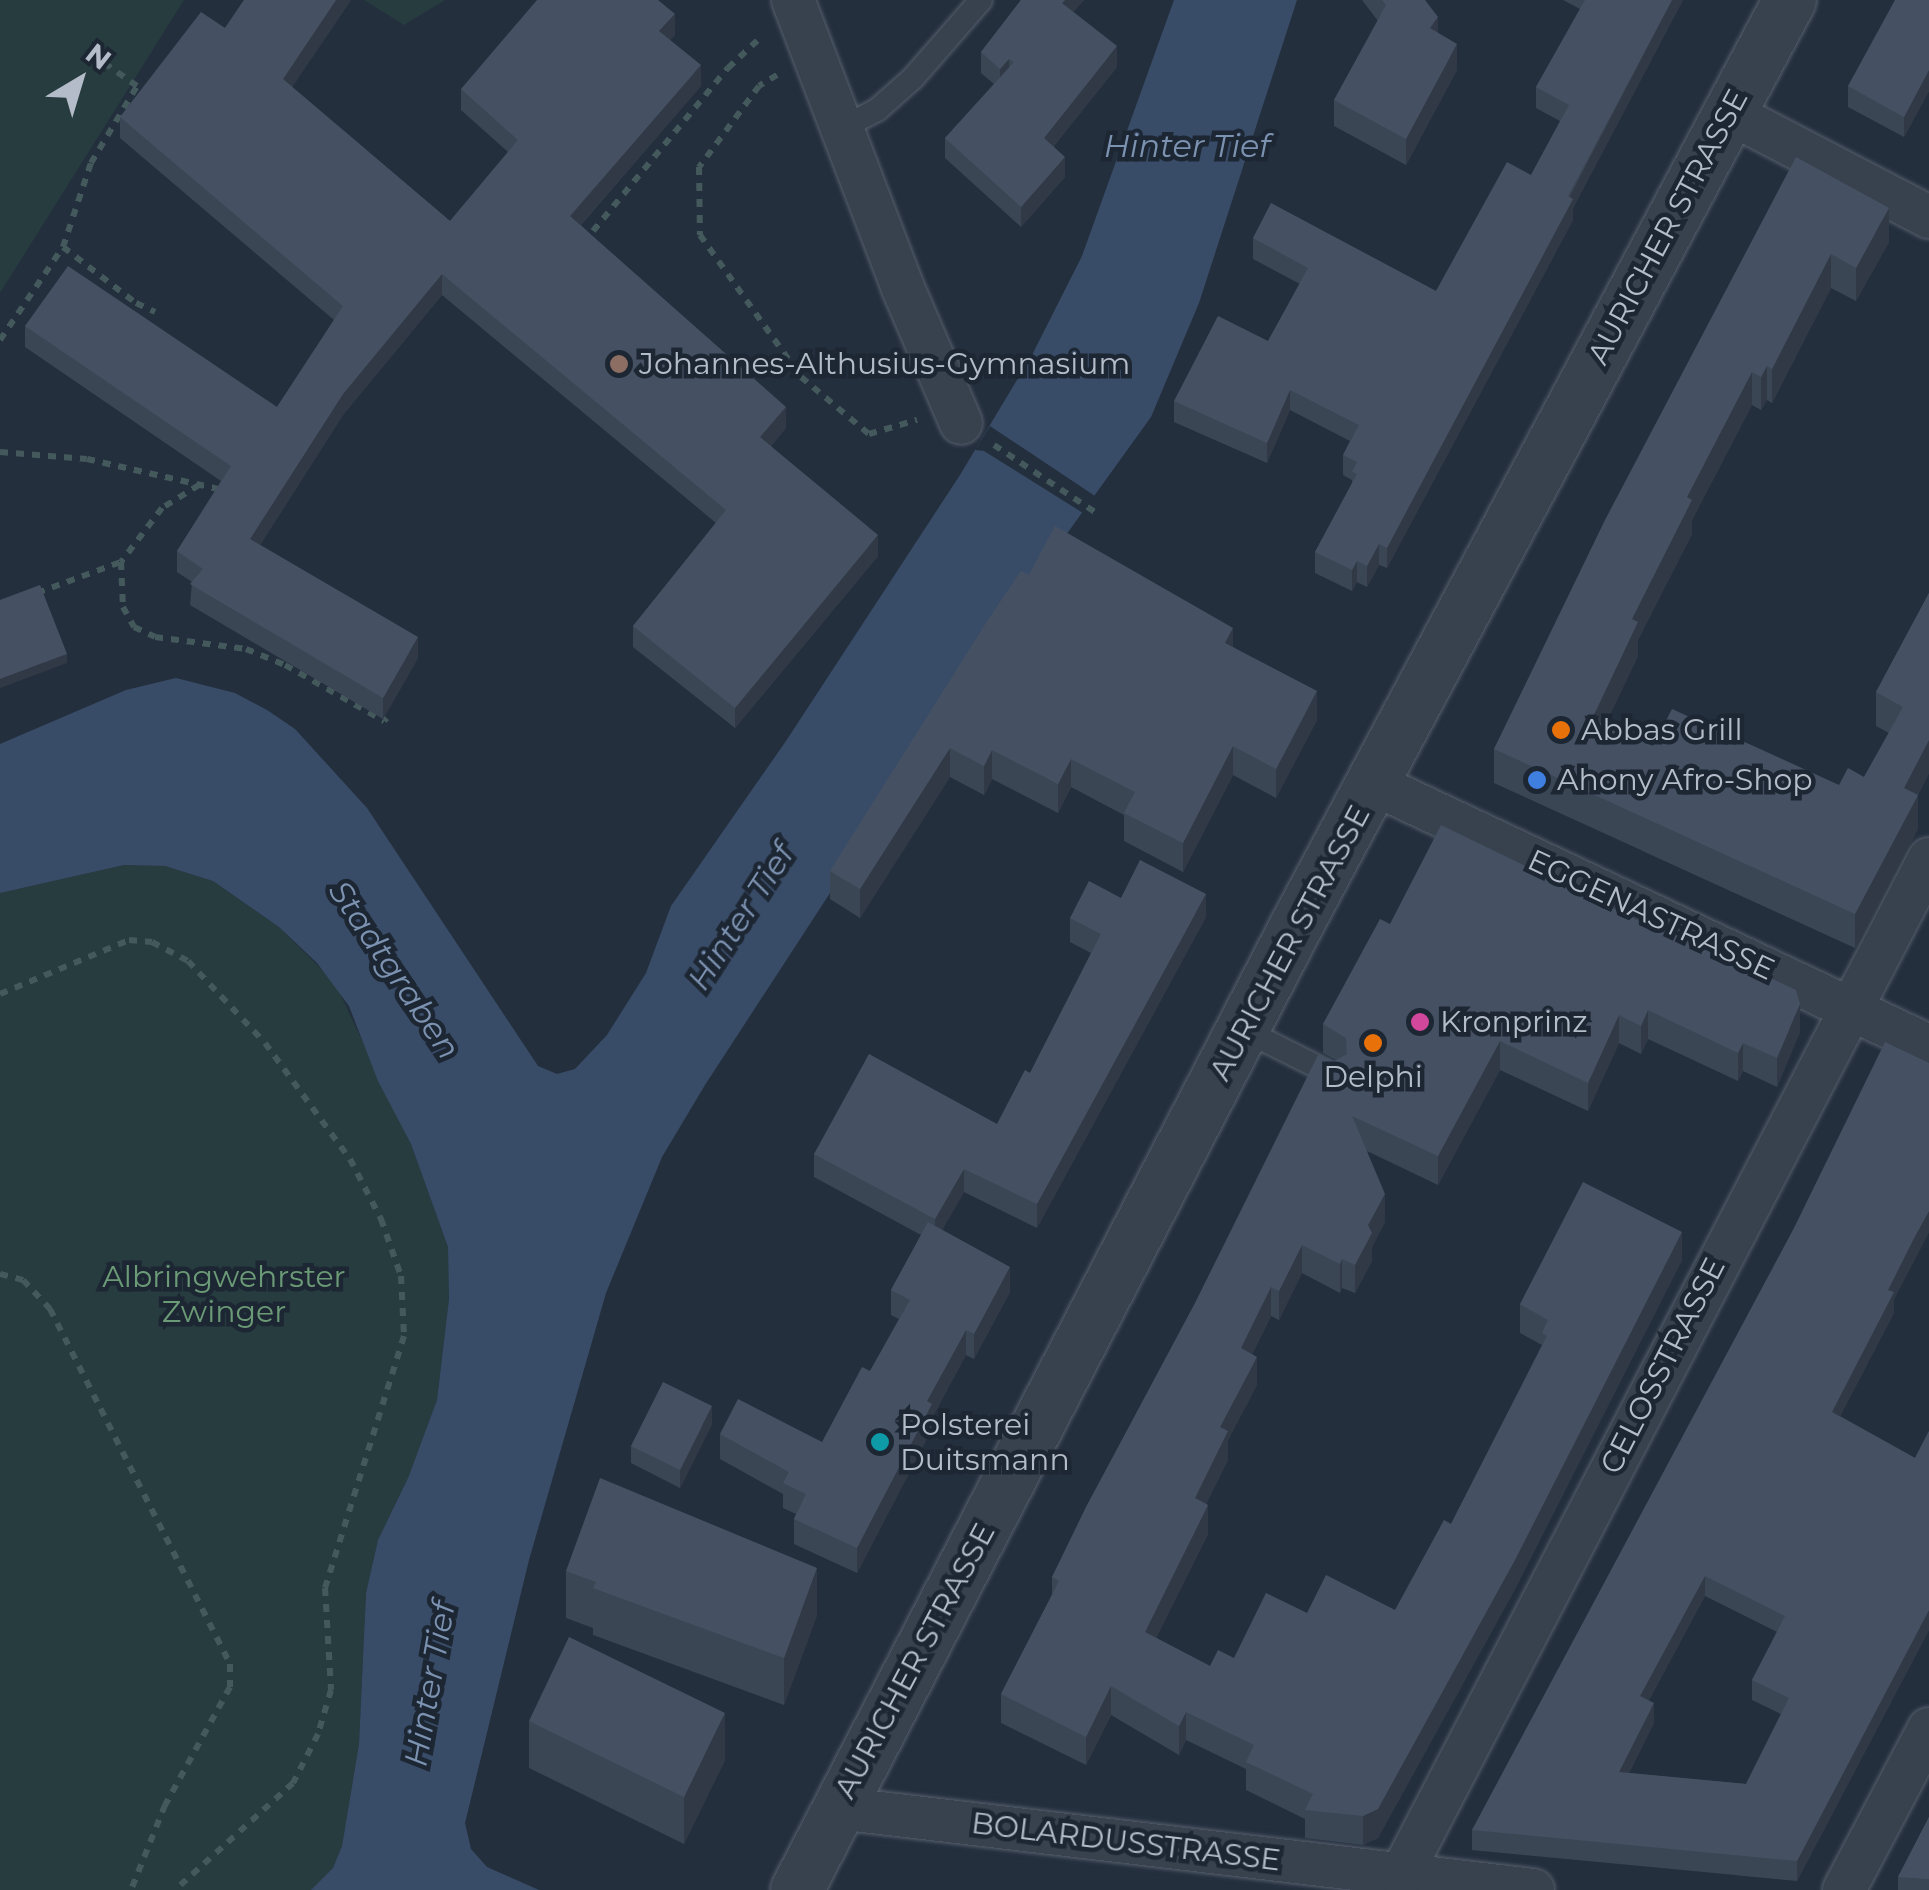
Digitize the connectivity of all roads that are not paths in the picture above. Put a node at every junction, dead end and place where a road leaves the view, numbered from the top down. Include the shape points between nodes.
1 (981, 0) edge
2 (1790, 0) edge
3 (794, 3) edge
4 (1728, 112) junction
5 (840, 129) junction
6 (1929, 218) edge
7 (969, 425) road end
8 (1374, 784) junction
9 (1929, 859) edge
10 (1848, 1009) junction
11 (1244, 1030) junction
12 (1929, 1046) edge
13 (1334, 1075) edge
14 (1929, 1728) edge
15 (838, 1808) junction
16 (1400, 1874) junction
17 (797, 1890) edge
18 (1532, 1890) edge
19 (1844, 1890) edge

1 - 5 lane via 912,78 877,110
2 - 4 street, AURICHER STRASSE
3 - 5 street
4 - 6 street
4 - 8 street, AURICHER STRASSE
5 - 7 street
8 - 10 street, EGGENASTRASSE
8 - 11 street, AURICHER STRASSE
9 - 10 street, CELOSSTRASSE
10 - 12 street, EGGENASTRASSE
10 - 16 street, CELOSSTRASSE
11 - 13 lane
11 - 15 street, AURICHER STRASSE
14 - 19 street
15 - 16 street, BOLARDUSSTRASSE
15 - 17 street, AURICHER STRASSE
16 - 18 street, BOLARDUSSTRASSE

